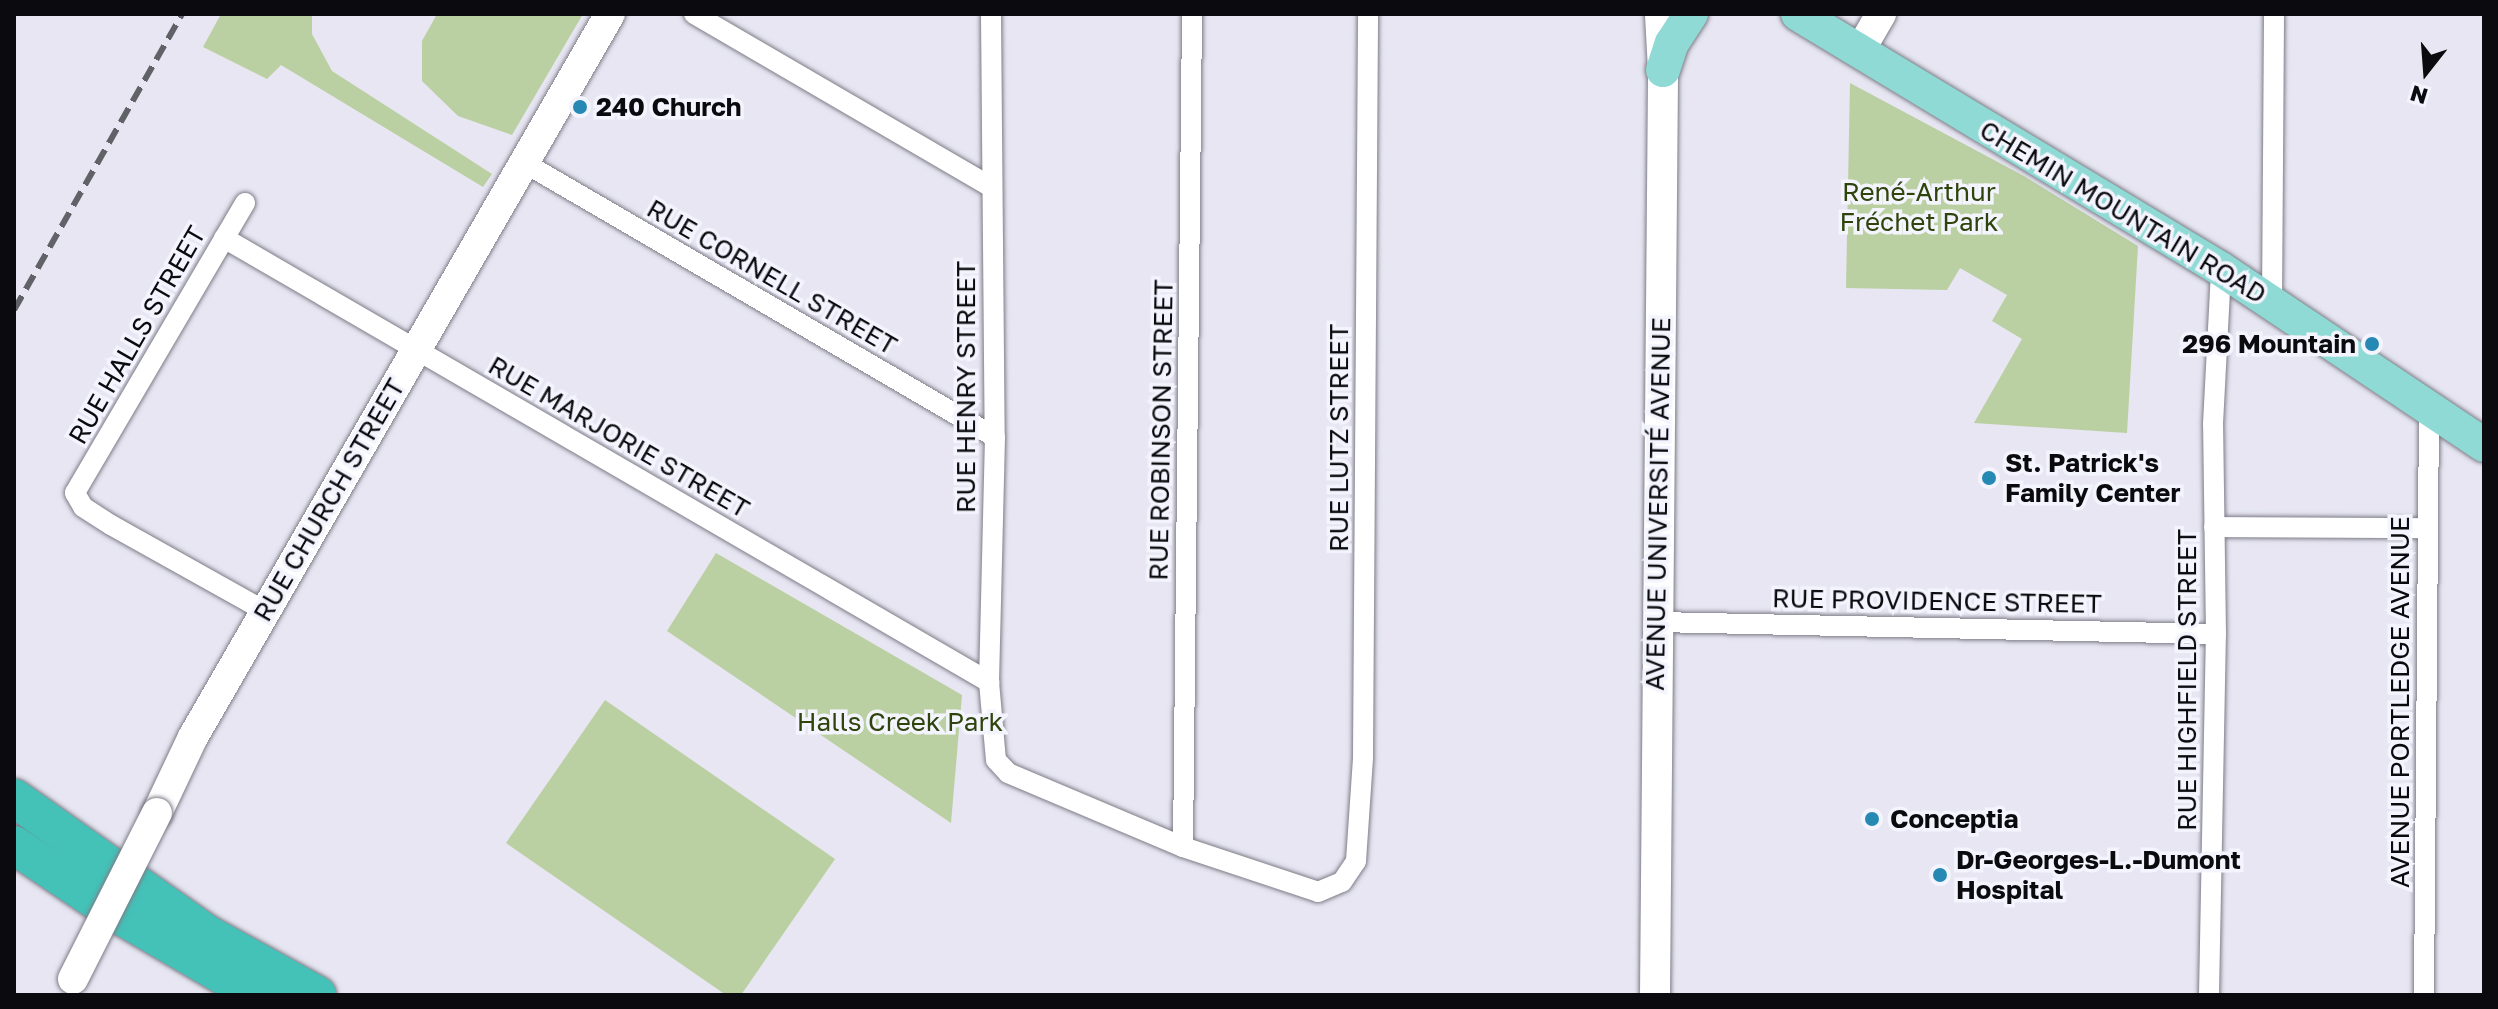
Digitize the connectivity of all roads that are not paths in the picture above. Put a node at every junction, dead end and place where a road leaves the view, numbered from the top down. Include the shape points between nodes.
1 (610, 14) edge
2 (694, 14) edge
3 (991, 14) edge
4 (1192, 14) edge
5 (1368, 14) edge
6 (1660, 14) edge
7 (1691, 14) edge
8 (1798, 14) edge
9 (1881, 14) edge
10 (2274, 14) edge
11 (1859, 52) junction
12 (1663, 70) junction
13 (523, 162) junction
14 (989, 186) junction
15 (245, 203) dead end
16 (224, 238) junction
17 (2221, 269) junction
18 (2272, 303) junction
19 (416, 349) junction
20 (2429, 409) junction
21 (995, 437) junction
22 (2484, 445) edge
23 (2214, 527) junction
24 (2425, 528) junction
25 (265, 611) junction
26 (1657, 622) junction
27 (2216, 634) junction
28 (989, 682) junction
29 (14, 798) edge
30 (14, 845) edge
31 (1183, 847) junction
32 (69, 987) edge
33 (257, 995) edge
34 (317, 995) edge
35 (1655, 995) edge
36 (2209, 995) edge
37 (2424, 995) edge

1 - 13 street, RUE CHURCH STREET
2 - 14 street
3 - 14 street, RUE HENRY STREET
4 - 31 street, RUE ROBINSON STREET
5 - 31 street, RUE LUTZ STREET via 1364,749 1356,861 1342,882 1318,892
6 - 12 street, AVENUE UNIVERSITÉ AVENUE
7 - 12 main road via 1672,43
8 - 11 main road, CHEMIN MOUNTAIN ROAD
9 - 11 street
10 - 18 street
11 - 17 main road, CHEMIN MOUNTAIN ROAD
12 - 26 street, AVENUE UNIVERSITÉ AVENUE
13 - 19 street, RUE CHURCH STREET
13 - 21 street, RUE CORNELL STREET
14 - 21 street, RUE HENRY STREET
15 - 16 street, RUE HALLS STREET
16 - 19 street, RUE MARJORIE STREET
16 - 25 street, RUE HALLS STREET via 75,493 83,507 111,525
17 - 18 main road, CHEMIN MOUNTAIN ROAD
17 - 23 street, RUE HIGHFIELD STREET
18 - 20 main road, CHEMIN MOUNTAIN ROAD
19 - 25 street, RUE CHURCH STREET
19 - 28 street, RUE MARJORIE STREET
20 - 22 main road, CHEMIN MOUNTAIN ROAD
20 - 24 street, AVENUE PORTLEDGE AVENUE
21 - 28 street, RUE HENRY STREET
23 - 24 street
23 - 27 street, RUE HIGHFIELD STREET
24 - 37 street, AVENUE PORTLEDGE AVENUE
25 - 32 street, RUE CHURCH STREET, bridge
26 - 27 street, RUE PROVIDENCE STREET
26 - 35 street, AVENUE UNIVERSITÉ AVENUE
27 - 36 street, RUE HIGHFIELD STREET
28 - 31 street, RUE HENRY STREET via 996,760 1008,773
29 - 34 highway via 207,934
30 - 33 highway via 103,905

